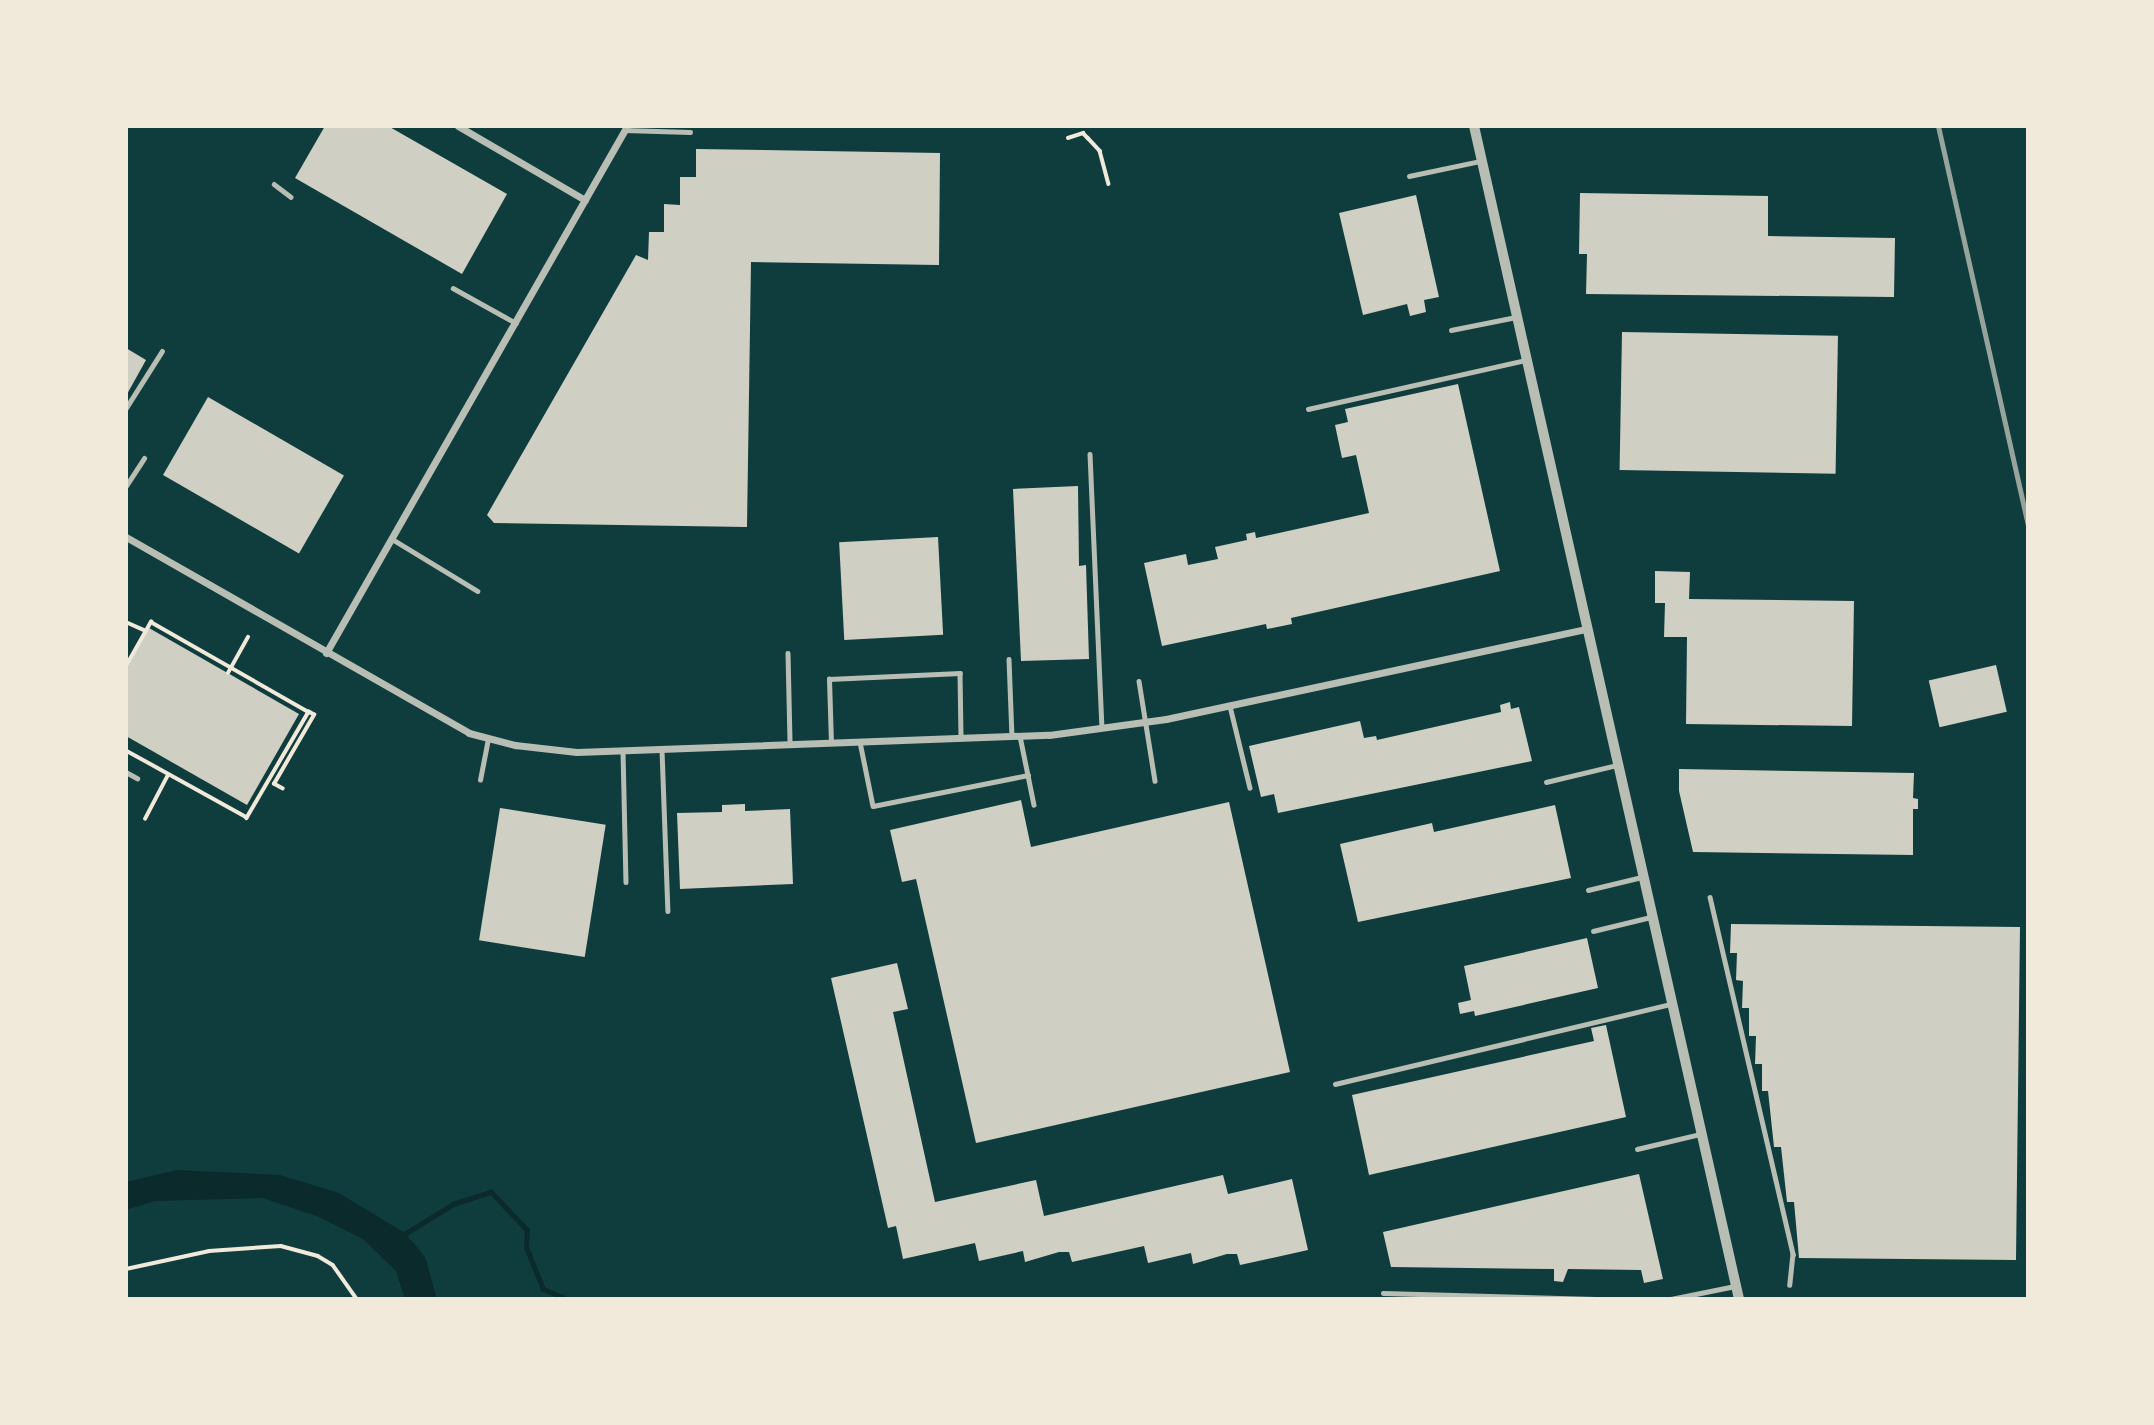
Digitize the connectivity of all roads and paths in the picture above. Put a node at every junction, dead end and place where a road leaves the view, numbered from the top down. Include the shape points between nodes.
1 (458, 126) edge
2 (1474, 126) edge
3 (626, 128) edge
4 (690, 132) dead end
5 (1068, 138) dead end
6 (1481, 161) junction
7 (1409, 176) dead end
8 (274, 184) dead end
9 (1108, 184) dead end
10 (291, 197) dead end
11 (585, 200) junction
12 (453, 288) dead end
13 (1517, 316) junction
14 (516, 323) junction
15 (1451, 330) dead end
16 (162, 351) dead end
17 (1527, 360) junction
18 (126, 408) edge
19 (1308, 409) dead end
20 (1090, 454) dead end
21 (144, 458) dead end
22 (126, 486) edge
23 (126, 537) edge
24 (392, 539) junction
25 (478, 591) dead end
26 (126, 622) edge
27 (1587, 629) junction
28 (146, 631) junction
29 (248, 637) dead end
30 (326, 653) junction
31 (788, 653) dead end
32 (1009, 659) dead end
33 (126, 666) edge
34 (231, 668) junction
35 (228, 673) dead end
36 (1139, 681) dead end
37 (1230, 706) junction
38 (309, 712) junction
39 (1143, 723) junction
40 (1102, 728) junction
41 (1016, 736) junction
42 (488, 738) junction
43 (961, 738) junction
44 (860, 741) junction
45 (831, 743) junction
46 (790, 744) junction
47 (662, 749) junction
48 (623, 750) junction
49 (126, 751) edge
50 (1618, 765) junction
51 (126, 772) edge
52 (169, 774) junction
53 (1028, 775) junction
54 (137, 778) dead end
55 (480, 780) dead end
56 (1155, 781) dead end
57 (1546, 782) dead end
58 (1250, 788) dead end
59 (283, 789) dead end
60 (1034, 805) dead end
61 (145, 819) dead end
62 (1643, 877) junction
63 (626, 882) dead end
64 (1588, 890) dead end
65 (1710, 897) dead end
66 (668, 911) dead end
67 (1652, 916) junction
68 (1593, 931) dead end
69 (1672, 1004) junction
70 (1335, 1084) dead end
71 (1701, 1133) junction
72 (1637, 1149) dead end
73 (126, 1269) edge
74 (1790, 1285) dead end
75 (1735, 1286) junction
76 (1383, 1293) dead end
77 (357, 1299) edge
78 (1595, 1299) edge
79 (1671, 1299) edge
80 (1739, 1299) edge

1 - 11 street
2 - 6 street
3 - 4 lane
3 - 11 street
5 - 9 path via 1083,134 1100,151
6 - 7 lane
6 - 13 street
8 - 10 lane
11 - 14 street
12 - 14 lane
13 - 15 lane
13 - 17 street
14 - 24 street
16 - 18 lane
17 - 19 lane
17 - 27 street
20 - 40 lane
21 - 22 lane
23 - 30 street
24 - 25 lane
24 - 30 street
26 - 28 path
27 - 37 street
27 - 50 street
28 - 33 path
28 - 34 path via 151,622
29 - 34 path
30 - 42 street via 426,711
31 - 46 lane
32 - 41 lane
34 - 35 path
34 - 38 path
36 - 39 lane
37 - 39 street
37 - 58 lane
38 - 52 path via 247,818
38 - 59 path via 314,715 274,784
39 - 40 street
39 - 56 lane
40 - 41 street
41 - 43 street
41 - 53 lane
42 - 48 street via 577,751
42 - 55 lane
43 - 44 street
43 - 45 lane via 960,673 829,679
44 - 45 street
44 - 53 lane via 873,806
45 - 46 street
46 - 47 street
47 - 48 street
47 - 66 lane
48 - 63 lane
49 - 52 path
50 - 57 lane
50 - 62 street
51 - 54 lane
52 - 61 path
53 - 60 lane
62 - 64 lane
62 - 67 street
65 - 74 lane via 1793,1254
67 - 68 lane
67 - 69 street
69 - 70 lane
69 - 71 street
71 - 72 lane
71 - 75 street
73 - 77 path via 209,1251 281,1246 333,1265
75 - 79 lane
75 - 80 street
76 - 78 lane

